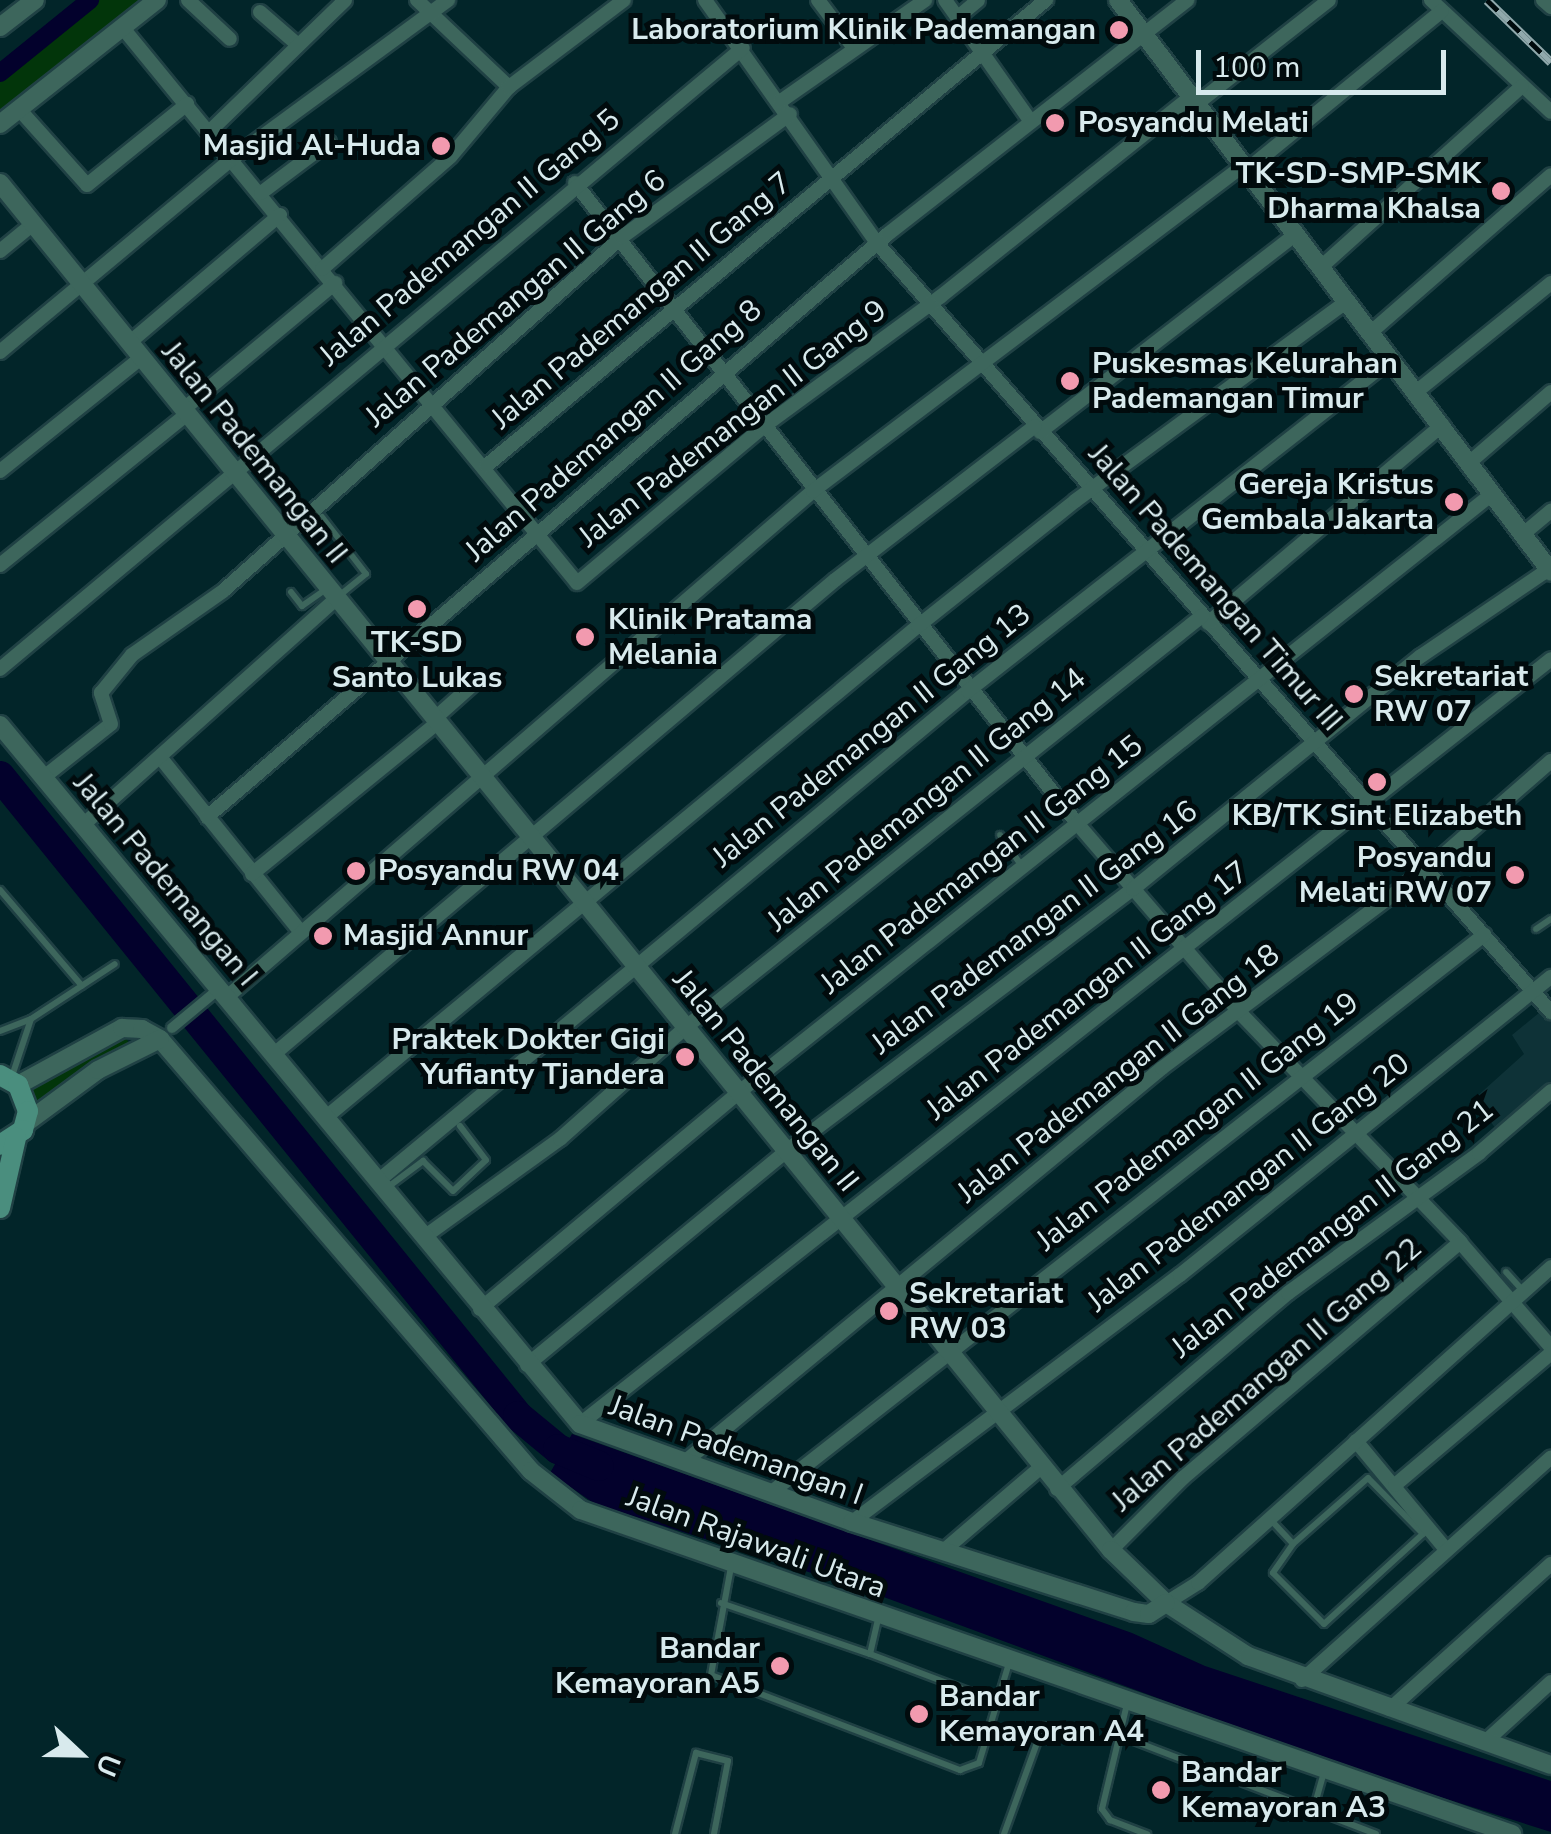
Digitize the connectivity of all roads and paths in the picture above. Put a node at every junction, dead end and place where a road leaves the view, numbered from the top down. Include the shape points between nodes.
1 (34, 0) edge
2 (157, 0) edge
3 (188, 0) edge
4 (346, 0) edge
5 (417, 0) edge
6 (448, 0) edge
7 (624, 0) edge
8 (705, 0) edge
9 (818, 0) edge
10 (925, 0) edge
11 (945, 0) edge
12 (978, 0) edge
13 (1046, 0) edge
14 (1118, 0) edge
15 (1186, 0) edge
16 (1330, 0) edge
17 (1543, 0) edge
18 (904, 6) edge
19 (1437, 6) edge
20 (1551, 7) edge
21 (260, 12) dead end
22 (432, 14) junction
23 (958, 17) junction
24 (0, 27) edge
25 (122, 28) junction
26 (1143, 32) junction
27 (230, 39) dead end
28 (298, 45) junction
29 (743, 48) junction
30 (854, 48) junction
31 (978, 53) junction
32 (1522, 86) junction
33 (509, 87) junction
34 (1196, 99) junction
35 (187, 104) junction
36 (18, 108) junction
37 (786, 108) junction
38 (1551, 112) edge
39 (1029, 119) junction
40 (0, 124) edge
41 (210, 131) junction
42 (329, 142) dead end
43 (233, 158) junction
44 (1246, 167) junction
45 (1551, 175) edge
46 (833, 178) junction
47 (0, 183) edge
48 (576, 183) junction
49 (261, 193) junction
50 (280, 215) junction
51 (33, 224) junction
52 (1296, 234) junction
53 (622, 237) junction
54 (877, 243) junction
55 (0, 252) edge
56 (1321, 267) junction
57 (322, 269) junction
58 (1551, 283) edge
59 (82, 284) junction
60 (335, 284) junction
61 (1346, 302) junction
62 (929, 304) junction
63 (677, 312) junction
64 (1370, 333) junction
65 (384, 344) junction
66 (134, 351) junction
67 (0, 352) edge
68 (1390, 360) junction
69 (982, 366) junction
70 (724, 373) junction
71 (1416, 392) junction
72 (1551, 392) edge
73 (433, 404) junction
74 (186, 411) junction
75 (1442, 426) junction
76 (764, 427) junction
77 (1038, 429) junction
78 (1470, 462) junction
79 (486, 466) junction
80 (0, 471) edge
81 (234, 472) junction
82 (812, 491) junction
83 (1092, 491) junction
84 (1492, 494) junction
85 (1551, 511) edge
86 (322, 516) dead end
87 (537, 532) junction
88 (286, 534) junction
89 (1522, 535) junction
90 (1145, 552) junction
91 (864, 557) junction
92 (0, 566) edge
93 (1550, 571) edge
94 (291, 592) dead end
95 (333, 593) junction
96 (1205, 619) junction
97 (918, 626) junction
98 (1551, 658) edge
99 (389, 662) junction
100 (0, 668) edge
101 (479, 679) dead end
102 (1261, 682) junction
103 (968, 691) junction
104 (435, 721) junction
105 (0, 724) edge
106 (1316, 745) junction
107 (160, 757) junction
108 (1024, 758) junction
109 (1551, 761) edge
110 (44, 777) junction
111 (483, 777) junction
112 (1370, 806) junction
113 (207, 818) junction
114 (1076, 822) junction
115 (82, 824) junction
116 (1000, 836) dead end
117 (533, 838) junction
118 (1022, 866) junction
119 (1426, 870) junction
120 (252, 874) junction
121 (1133, 889) junction
122 (0, 890) edge
123 (583, 898) junction
124 (1551, 919) edge
125 (1536, 929) dead end
126 (300, 931) junction
127 (1484, 936) junction
128 (1184, 949) junction
129 (115, 964) dead end
130 (635, 964) junction
131 (1551, 977) edge
132 (82, 986) junction
133 (1533, 992) junction
134 (217, 995) junction
135 (1551, 1012) edge
136 (1240, 1013) junction
137 (31, 1019) junction
138 (686, 1027) junction
139 (122, 1028) junction
140 (170, 1030) junction
141 (0, 1031) edge
142 (133, 1053) junction
143 (273, 1054) junction
144 (1298, 1076) junction
145 (10, 1080) edge
146 (1551, 1091) edge
147 (738, 1093) junction
148 (325, 1118) junction
149 (460, 1126) dead end
150 (14, 1136) edge
151 (1355, 1136) junction
152 (790, 1148) junction
153 (382, 1185) junction
154 (1418, 1197) junction
155 (0, 1208) edge
156 (842, 1222) junction
157 (424, 1237) junction
158 (1460, 1242) junction
159 (1551, 1267) edge
160 (1506, 1272) dead end
161 (895, 1286) junction
162 (1518, 1296) junction
163 (480, 1309) junction
164 (1551, 1350) edge
165 (947, 1352) junction
166 (527, 1365) junction
167 (996, 1414) junction
168 (580, 1424) junction
169 (1356, 1441) junction
170 (1551, 1457) edge
171 (687, 1460) junction
172 (1040, 1467) junction
173 (1394, 1485) junction
174 (1057, 1489) junction
175 (773, 1492) junction
176 (1271, 1520) junction
177 (852, 1522) junction
178 (1292, 1544) junction
179 (1444, 1547) junction
180 (1112, 1550) junction
181 (942, 1552) junction
182 (732, 1564) junction
183 (1551, 1564) edge
184 (722, 1603) junction
185 (1173, 1608) junction
186 (878, 1617) junction
187 (870, 1654) junction
188 (1009, 1663) junction
189 (1302, 1680) junction
190 (1551, 1682) edge
191 (998, 1702) junction
192 (1127, 1704) junction
193 (1390, 1709) junction
194 (1043, 1726) dead end
195 (1121, 1736) junction
196 (1486, 1742) junction
197 (1551, 1764) edge
198 (1325, 1771) junction
199 (1313, 1811) junction
200 (675, 1834) edge
201 (714, 1834) edge
202 (1004, 1834) edge
203 (1148, 1834) edge
204 (1376, 1834) edge
205 (1512, 1834) edge

1 - 24 street
2 - 25 street
3 - 27 street
4 - 28 street
5 - 22 street
6 - 22 street
7 - 33 street
8 - 29 street, Jalan Pademangan Timur III
9 - 30 street
10 - 18 street, Jalan Pademangan II Gang 6
11 - 23 street
12 - 23 street
13 - 31 street, Jalan Pademangan II Gang 7
14 - 26 street
15 - 26 street, Jalan Pademangan II Gang 8
16 - 34 street, Jalan Pademangan II Gang 9
17 - 20 street
18 - 30 street, Jalan Pademangan II Gang 6
19 - 32 street
19 - 44 street
21 - 28 street
22 - 33 street
22 - 43 street
23 - 31 street
25 - 35 street
25 - 36 street
26 - 34 street
26 - 39 street, Jalan Pademangan II Gang 8
28 - 41 street
29 - 37 street, Jalan Pademangan Timur III
29 - 48 street, Jalan Pademangan II Gang 5
30 - 37 street, Jalan Pademangan II Gang 6
31 - 39 street
31 - 46 street, Jalan Pademangan II Gang 7
32 - 38 street
32 - 56 street
33 - 57 street via 450,156
34 - 44 street
34 - 62 street, Jalan Pademangan II Gang 9
35 - 36 street via 87,186
35 - 41 street
36 - 40 street
37 - 46 street, Jalan Pademangan Timur III
37 - 53 street, Jalan Pademangan II Gang 6
39 - 54 street, Jalan Pademangan II Gang 8
41 - 43 street
42 - 49 street
43 - 49 street
43 - 59 street
44 - 52 street
44 - 69 street
45 - 64 street
46 - 54 street, Jalan Pademangan Timur III
46 - 63 street, Jalan Pademangan II Gang 7
47 - 51 street, Jalan Pademangan II
48 - 53 street
48 - 65 street, Jalan Pademangan II Gang 5
49 - 50 street
50 - 57 street
50 - 66 street
51 - 55 street
51 - 59 street, Jalan Pademangan II
52 - 56 street
52 - 77 street
53 - 63 street
53 - 73 street, Jalan Pademangan II Gang 6
54 - 62 street, Jalan Pademangan Timur III
54 - 70 street, Jalan Pademangan II Gang 8
56 - 61 street
57 - 60 street
58 - 71 street
59 - 66 street, Jalan Pademangan II
59 - 67 street
60 - 65 street
60 - 74 street
61 - 64 street
61 - 83 street
62 - 69 street, Jalan Pademangan Timur III
62 - 76 street, Jalan Pademangan II Gang 9
63 - 70 street
63 - 79 street, Jalan Pademangan II Gang 7
64 - 68 street
65 - 73 street
65 - 81 street, Jalan Pademangan II Gang 5
66 - 74 street, Jalan Pademangan II
66 - 80 street
68 - 71 street
68 - 90 street, Jalan Pademangan II Gang 13
69 - 77 street, Jalan Pademangan Timur III
69 - 82 street
70 - 76 street
70 - 87 street, Jalan Pademangan II Gang 8
71 - 75 street
72 - 78 street
73 - 79 street
73 - 88 street, Jalan Pademangan II Gang 6
74 - 81 street, Jalan Pademangan II
74 - 92 street
75 - 78 street
75 - 96 street, Jalan Pademangan II Gang 14
76 - 82 street
76 - 87 street, Jalan Pademangan II Gang 9 via 577,583
77 - 83 street, Jalan Pademangan Timur III
77 - 91 street
78 - 84 street
79 - 87 street
81 - 88 street, Jalan Pademangan II
81 - 100 street, Jalan Pademangan II Gang 5
82 - 91 street
82 - 111 street
83 - 90 street, Jalan Pademangan Timur III
83 - 97 street
84 - 89 street
84 - 102 street, Jalan Pademangan II Gang 15
85 - 89 street
86 - 95 lane via 366,574
87 - 99 street, Jalan Pademangan II Gang 8
88 - 95 street, Jalan Pademangan II
88 - 110 street, Jalan Pademangan II Gang 6 via 195,613 132,655 101,693 111,724
89 - 93 street
90 - 96 street, Jalan Pademangan Timur III
90 - 103 street, Jalan Pademangan II Gang 13
91 - 97 street
91 - 117 street
93 - 106 street, Jalan Pademangan II Gang 16 via 1421,656
94 - 95 lane via 302,606
95 - 99 street, Jalan Pademangan II
95 - 107 street
96 - 102 street, Jalan Pademangan Timur III
96 - 108 street, Jalan Pademangan II Gang 14
97 - 103 street
97 - 123 street
98 - 112 street, Jalan Pademangan II Gang 17
99 - 104 street, Jalan Pademangan II
99 - 113 street, Jalan Pademangan II Gang 8
101 - 104 street
102 - 106 street, Jalan Pademangan Timur III
102 - 114 street, Jalan Pademangan II Gang 15
103 - 108 street
103 - 130 street, Jalan Pademangan II Gang 13
104 - 111 street, Jalan Pademangan II
104 - 120 street
105 - 110 street, Jalan Pademangan I
106 - 112 street, Jalan Pademangan Timur III
106 - 121 street, Jalan Pademangan II Gang 16
107 - 113 street
107 - 115 street
108 - 114 street
108 - 138 street, Jalan Pademangan II Gang 14
109 - 119 street, Jalan Pademangan II Gang 18
110 - 115 street, Jalan Pademangan I
111 - 117 street, Jalan Pademangan II
111 - 126 street
112 - 119 street, Jalan Pademangan Timur III
112 - 128 street, Jalan Pademangan II Gang 17
113 - 120 street
114 - 118 street, Jalan Pademangan II Gang 15
114 - 121 street
115 - 134 street, Jalan Pademangan I
116 - 118 lane
117 - 123 street, Jalan Pademangan II
117 - 143 street
118 - 147 street, Jalan Pademangan II Gang 15
119 - 127 street, Jalan Pademangan Timur III
119 - 136 street, Jalan Pademangan II Gang 18
120 - 126 street
121 - 128 street
121 - 152 street, Jalan Pademangan II Gang 16
122 - 132 lane
123 - 130 street, Jalan Pademangan II
123 - 148 street
124 - 125 lane
126 - 134 street
127 - 133 street, Jalan Pademangan Timur III via 1505,951
127 - 144 street, Jalan Pademangan II Gang 19
128 - 136 street
128 - 156 street, Jalan Pademangan II Gang 17
129 - 132 lane
130 - 138 street, Jalan Pademangan II
130 - 153 street, Jalan Pademangan II Gang 13
131 - 133 street, Jalan Pademangan II Gang 20
132 - 137 lane
133 - 135 street, Jalan Pademangan Timur III
133 - 151 street, Jalan Pademangan II Gang 20
134 - 140 street
134 - 143 street, Jalan Pademangan I
136 - 144 street
136 - 161 street, Jalan Pademangan II Gang 18 via 1162,1068
137 - 141 lane
137 - 145 lane
138 - 147 street, Jalan Pademangan II
138 - 157 street, Jalan Pademangan II Gang 14 via 580,1123
139 - 140 street
139 - 142 street
139 - 145 street
140 - 142 street
140 - 182 street, Jalan Rajawali Utara via 530,1471 582,1510
142 - 150 street via 98,1070
143 - 148 street, Jalan Pademangan I
144 - 151 street
144 - 165 street, Jalan Pademangan II Gang 19
145 - 150 main road via 27,1102
146 - 154 street, Jalan Pademangan II Gang 21
147 - 152 street, Jalan Pademangan II
147 - 163 street, Jalan Pademangan II Gang 15
148 - 153 street, Jalan Pademangan I
149 - 153 lane via 486,1160 454,1192 424,1160
150 - 155 main road
151 - 154 street
151 - 167 street, Jalan Pademangan II Gang 20
152 - 156 street, Jalan Pademangan II
152 - 166 street, Jalan Pademangan II Gang 16
153 - 157 street, Jalan Pademangan I
154 - 158 street
154 - 174 street, Jalan Pademangan II Gang 21 via 1288,1292
156 - 161 street, Jalan Pademangan II
156 - 168 street, Jalan Pademangan II Gang 17
157 - 163 street, Jalan Pademangan I
158 - 162 street
158 - 180 street, Jalan Pademangan II Gang 22 via 1183,1478
159 - 162 street
160 - 162 lane
161 - 165 street, Jalan Pademangan II
161 - 171 street, Jalan Pademangan II Gang 18
162 - 164 street
162 - 169 street
163 - 166 street, Jalan Pademangan I
164 - 173 street
165 - 167 street, Jalan Pademangan II
165 - 175 street, Jalan Pademangan II Gang 19
166 - 168 street, Jalan Pademangan I
167 - 172 street, Jalan Pademangan II
167 - 177 street, Jalan Pademangan II Gang 20
168 - 171 street, Jalan Pademangan I
169 - 173 street
169 - 176 street
170 - 179 street
171 - 175 street, Jalan Pademangan I
172 - 174 street, Jalan Pademangan II
172 - 181 street
173 - 179 street
174 - 180 street, Jalan Pademangan II
175 - 177 street, Jalan Pademangan I
176 - 178 lane
176 - 185 street
177 - 181 street, Jalan Pademangan I
178 - 178 lane via 1373,1478 1423,1534 1324,1624 1273,1573
179 - 189 street
180 - 185 street, Jalan Pademangan II
181 - 185 street, Jalan Pademangan I via 1134,1612
182 - 184 lane
182 - 186 street, Jalan Rajawali Utara
183 - 193 street
184 - 187 lane
184 - 191 lane via 711,1675 960,1770 980,1763
185 - 189 street via 1248,1656
186 - 187 lane
186 - 188 street, Jalan Rajawali Utara
187 - 191 lane
188 - 191 lane
188 - 192 street, Jalan Rajawali Utara
189 - 193 street
190 - 196 street
192 - 195 lane
192 - 198 street, Jalan Rajawali Utara
193 - 196 street
194 - 202 lane
195 - 199 lane
195 - 203 lane via 1102,1809 1110,1820
196 - 197 street
198 - 199 lane
198 - 205 street, Jalan Rajawali Utara
199 - 204 lane
200 - 201 lane via 696,1753 728,1761

